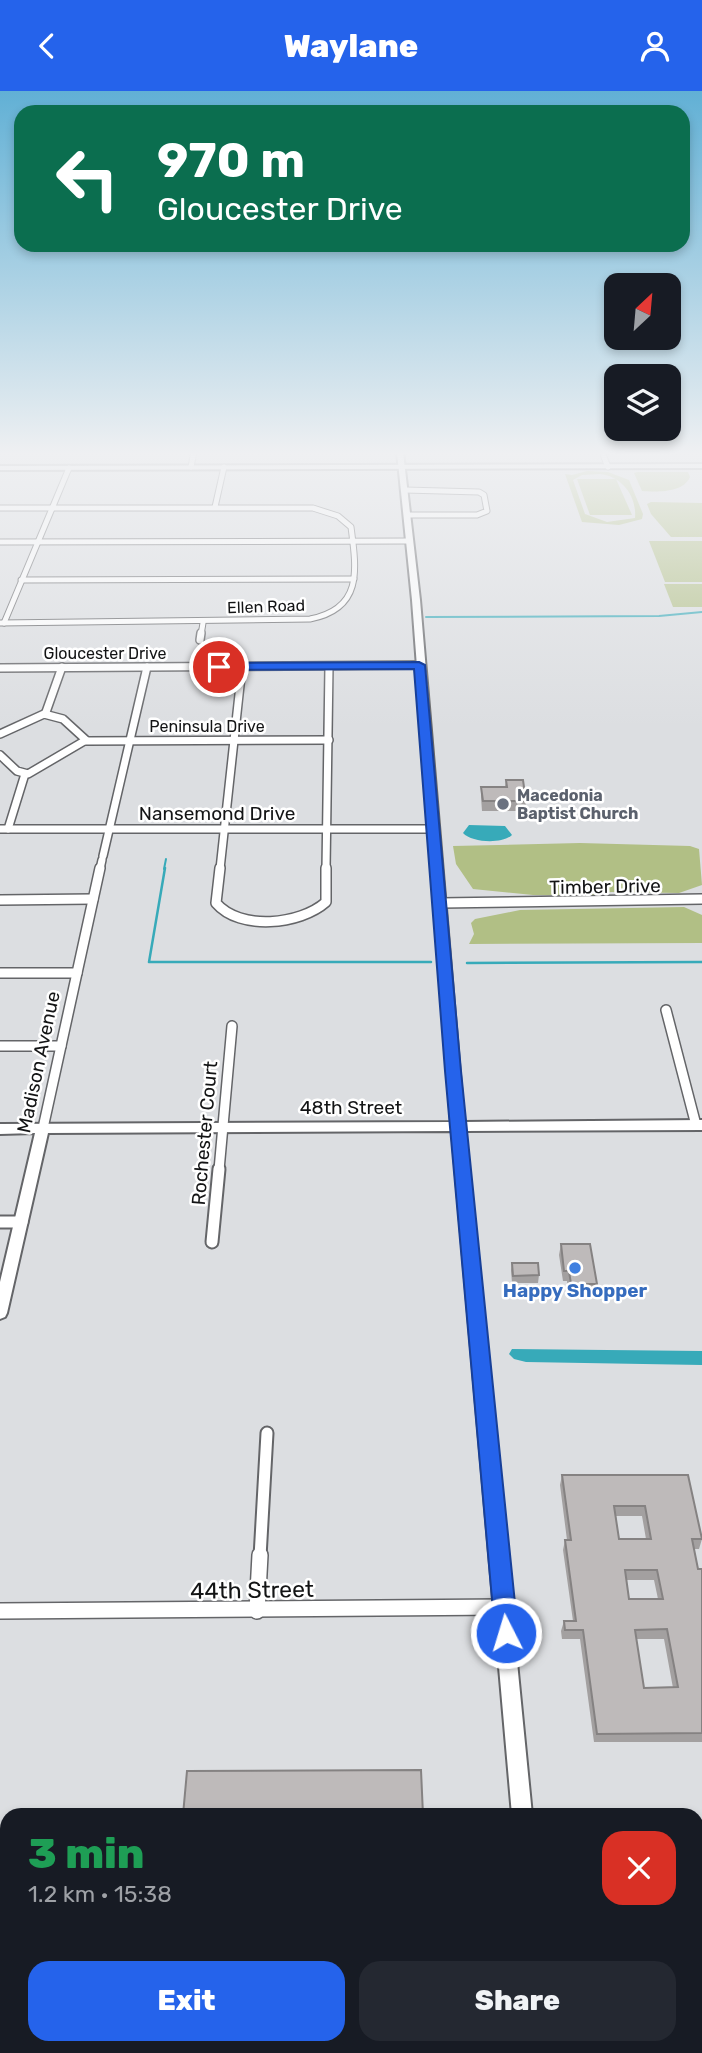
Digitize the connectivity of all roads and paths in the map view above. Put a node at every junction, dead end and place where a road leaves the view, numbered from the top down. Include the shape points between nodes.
1 (36, 544) edge
2 (352, 544) edge
3 (410, 544) edge
4 (354, 579) junction
5 (22, 580) junction
6 (2, 623) edge
7 (203, 623) junction
8 (200, 640) dead end
9 (419, 665) junction
10 (329, 666) junction
11 (62, 667) junction
12 (147, 667) junction
13 (242, 667) junction
14 (0, 668) edge
15 (46, 712) junction
16 (0, 733) edge
17 (235, 740) junction
18 (330, 740) junction
19 (86, 741) junction
20 (130, 741) junction
21 (0, 755) edge
22 (25, 774) junction
23 (4, 828) edge
24 (110, 829) junction
25 (224, 829) junction
26 (327, 829) junction
27 (434, 829) junction
28 (93, 899) junction
29 (702, 899) edge
30 (0, 900) edge
31 (441, 903) junction
32 (0, 973) edge
33 (77, 973) junction
34 (666, 1010) dead end
35 (232, 1026) dead end
36 (0, 1046) edge
37 (61, 1046) junction
38 (699, 1125) edge
39 (459, 1126) junction
40 (222, 1127) junction
41 (43, 1128) junction
42 (0, 1129) edge
43 (0, 1222) edge
44 (22, 1222) junction
45 (212, 1242) dead end
46 (0, 1313) edge
47 (267, 1433) dead end
48 (504, 1607) junction
49 (0, 1611) edge
50 (257, 1611) junction
51 (521, 1808) edge

1 - 5 street
2 - 4 street
3 - 9 street
4 - 5 street
4 - 7 street, Ellen Road via 347,603 316,618
5 - 6 street
6 - 7 street, Ellen Road
7 - 8 street
9 - 10 street, Gloucester Drive
9 - 27 street
10 - 13 street, Gloucester Drive
10 - 18 street
11 - 12 street, Gloucester Drive
11 - 14 street, Gloucester Drive
11 - 15 street
12 - 13 street, Gloucester Drive
12 - 20 street, Madison Avenue
13 - 17 street
15 - 16 street
15 - 19 street
17 - 18 street, Peninsula Drive
17 - 20 street, Peninsula Drive
17 - 25 street
18 - 26 street
19 - 20 street, Peninsula Drive
19 - 22 street
20 - 24 street, Madison Avenue
21 - 22 street
22 - 23 street
23 - 24 street, Nansemond Drive
24 - 25 street, Nansemond Drive
24 - 28 street, Madison Avenue
25 - 26 street, Nansemond Drive
25 - 26 street via 216,903 228,917 298,918 314,913 326,902
26 - 27 street, Nansemond Drive
27 - 31 street
28 - 30 street
28 - 33 street, Madison Avenue
29 - 31 street, Timber Drive via 455,907
31 - 39 street
32 - 33 street
33 - 37 street, Madison Avenue
34 - 38 street
35 - 40 street, Rochester Court
36 - 37 street
37 - 41 street, Madison Avenue
38 - 39 street, 48th Street
39 - 40 street, 48th Street
39 - 48 street
40 - 41 street, 48th Street
40 - 45 street, Rochester Court
41 - 42 street, 48th Street
41 - 44 street, Madison Avenue
43 - 44 street
44 - 46 street, Madison Avenue
47 - 50 street
48 - 50 street, 44th Street
48 - 51 street
49 - 50 street, 44th Street

